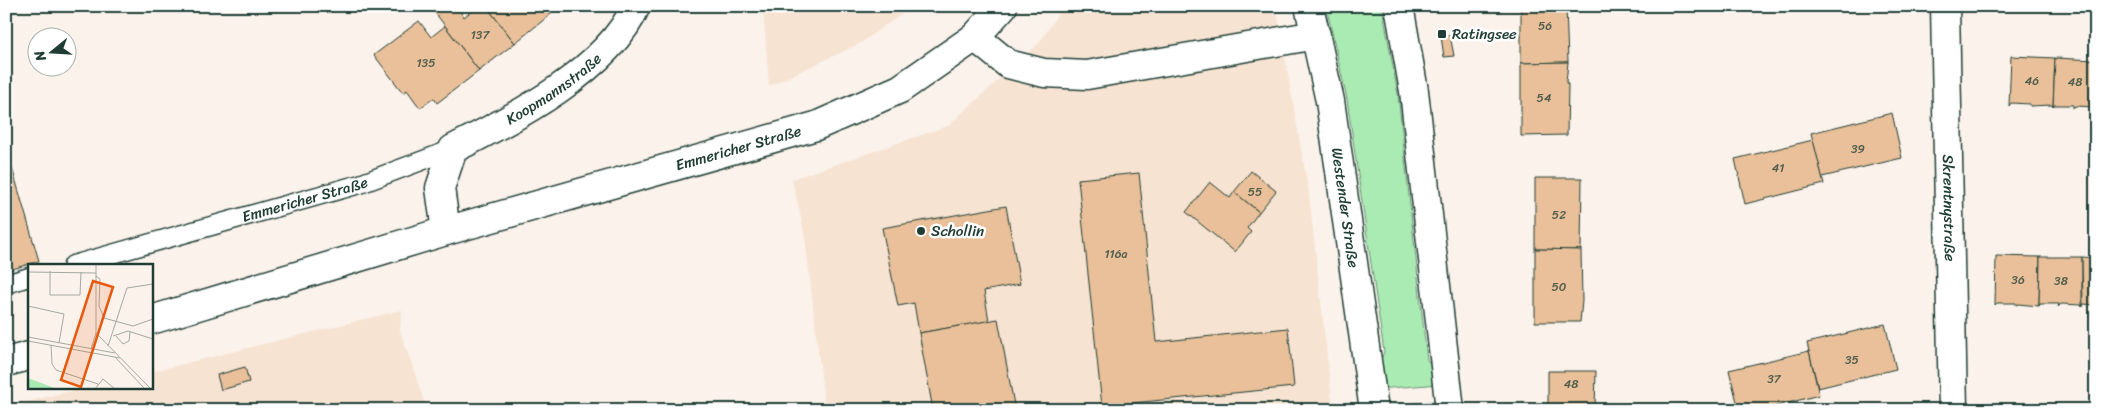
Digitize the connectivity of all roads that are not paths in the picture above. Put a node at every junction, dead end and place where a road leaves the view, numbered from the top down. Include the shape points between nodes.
1 (636, 6) edge
2 (1003, 6) edge
3 (1310, 6) edge
4 (1399, 6) edge
5 (1946, 6) edge
6 (1316, 35) junction
7 (975, 37) junction
8 (453, 149) junction
9 (446, 231) junction
10 (77, 264) edge
11 (28, 277) edge
12 (6, 284) edge
13 (152, 320) edge
14 (28, 356) edge
15 (6, 362) edge
16 (1374, 410) edge
17 (1450, 410) edge
18 (1953, 410) edge

1 - 8 main road, Koopmannstraße via 617,36 593,63 506,123
2 - 7 main road, Emmericher Straße
3 - 6 main road, Westender Straße
4 - 17 main road via 1415,100
5 - 18 main road, Skrentnystraße
6 - 7 main road via 1087,75 1044,73 1008,64
6 - 16 main road, Westender Straße via 1330,101
7 - 9 main road, Emmericher Straße via 900,89 816,126
8 - 9 main road via 440,188
8 - 10 lane, Emmericher Straße via 360,184
9 - 13 main road, Emmericher Straße
11 - 12 lane
14 - 15 main road

